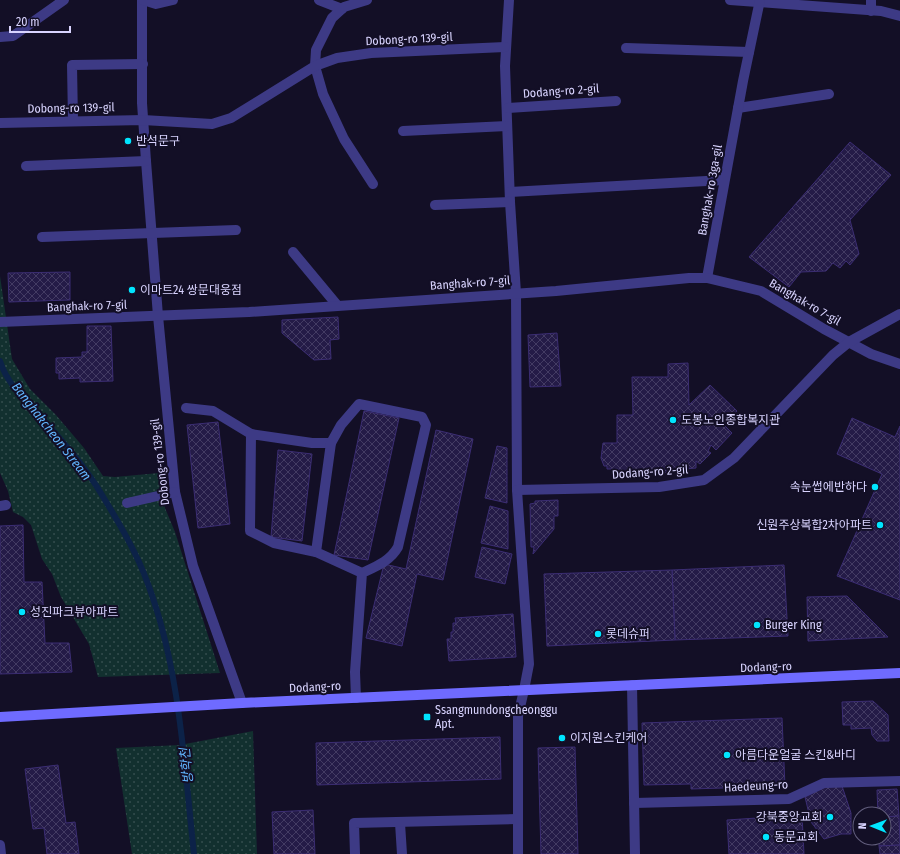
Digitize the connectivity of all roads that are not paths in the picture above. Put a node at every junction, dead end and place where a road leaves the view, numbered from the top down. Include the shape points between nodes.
1 (64, 0) edge
2 (143, 0) edge
3 (173, 0) edge
4 (319, 0) edge
5 (367, 0) edge
6 (509, 0) edge
7 (730, 0) edge
8 (872, 0) edge
9 (760, 2) edge
10 (342, 9) junction
11 (871, 10) junction
12 (900, 16) edge
13 (0, 37) edge
14 (505, 47) junction
15 (626, 48) dead end
16 (749, 52) junction
17 (143, 64) junction
18 (315, 66) junction
19 (829, 94) dead end
20 (616, 101) dead end
21 (508, 108) junction
22 (738, 108) junction
23 (143, 120) junction
24 (73, 121) junction
25 (0, 123) edge
26 (507, 126) junction
27 (403, 131) dead end
28 (146, 161) junction
29 (26, 166) dead end
30 (724, 180) junction
31 (373, 184) dead end
32 (510, 197) junction
33 (435, 205) dead end
34 (236, 230) dead end
35 (150, 233) junction
36 (42, 237) dead end
37 (293, 252) dead end
38 (707, 278) junction
39 (516, 293) junction
40 (338, 305) junction
41 (900, 314) edge
42 (158, 316) junction
43 (0, 322) edge
44 (849, 342) junction
45 (900, 364) edge
46 (186, 408) dead end
47 (251, 434) junction
48 (331, 443) junction
49 (517, 490) junction
50 (175, 492) junction
51 (127, 502) dead end
52 (316, 552) junction
53 (362, 572) junction
54 (900, 674) edge
55 (632, 685) junction
56 (524, 690) junction
57 (356, 698) junction
58 (242, 703) junction
59 (0, 717) edge
60 (900, 781) edge
61 (634, 803) junction
62 (517, 819) junction
63 (400, 823) junction
64 (0, 845) edge
65 (1, 854) edge
66 (355, 854) edge
67 (402, 854) edge
68 (518, 854) edge
69 (635, 854) edge

1 - 13 street via 13,36
2 - 3 street, Dobong-ro 139-gil via 156,4
2 - 17 street, Dobong-ro 139-gil
4 - 10 street
5 - 10 street
6 - 14 street, Dodang-ro 2-gil
7 - 9 street
8 - 11 street
9 - 11 street
9 - 16 street, Banghak-ro 3ga-gil
10 - 18 street via 332,18 316,50
11 - 12 street
14 - 18 street, Dobong-ro 139-gil via 371,53 337,58
14 - 21 street, Dodang-ro 2-gil
15 - 16 street
16 - 22 street, Banghak-ro 3ga-gil
17 - 23 street, Dobong-ro 139-gil
17 - 24 street via 72,65
18 - 23 street, Dobong-ro 139-gil via 222,122 212,124
18 - 31 street via 323,94 344,139
19 - 22 street
20 - 21 street, Dodang-ro 2-gil
21 - 26 street, Dodang-ro 2-gil
22 - 30 street, Banghak-ro 3ga-gil
23 - 24 street, Dobong-ro 139-gil
23 - 28 street, Dobong-ro 139-gil
24 - 25 street, Dobong-ro 139-gil
26 - 27 street
26 - 32 street, Dodang-ro 2-gil
28 - 29 street
28 - 35 street, Dobong-ro 139-gil
30 - 32 street
30 - 38 street, Banghak-ro 3ga-gil
32 - 33 street
32 - 39 street, Dodang-ro 2-gil
34 - 35 street
35 - 36 street
35 - 42 street, Dobong-ro 139-gil
37 - 40 street
38 - 39 street, Banghak-ro 7-gil
38 - 44 street, Banghak-ro 7-gil via 761,291
39 - 40 street, Banghak-ro 7-gil
39 - 49 street, Dodang-ro 2-gil
40 - 42 street, Banghak-ro 7-gil
41 - 44 street, Dodang-ro 2-gil
42 - 43 street, Banghak-ro 7-gil
42 - 50 street, Dobong-ro 139-gil
44 - 45 street, Banghak-ro 7-gil via 871,354
44 - 49 street, Dodang-ro 2-gil via 823,364 734,458 704,480 659,487
46 - 47 street via 213,411
47 - 48 street via 312,443
47 - 52 street via 250,531 274,543
48 - 52 street
48 - 53 street via 341,425 359,404 422,417 426,425 398,547 393,556 378,566
49 - 56 street, Dodang-ro 2-gil via 529,664
50 - 51 street
50 - 58 street, Dobong-ro 139-gil via 193,566
52 - 53 street
53 - 57 street via 355,672
54 - 55 main road, Dodang-ro
55 - 56 main road, Dodang-ro
55 - 61 street
56 - 57 main road, Dodang-ro
56 - 62 street, Dodang-ro 2-gil via 518,716
57 - 58 main road, Dodang-ro
58 - 59 main road, Dodang-ro
60 - 61 street, Haedeung-ro via 824,783 789,799
61 - 69 street
62 - 63 street
62 - 68 street, Dodang-ro 2-gil
63 - 66 street via 354,823
63 - 67 street
64 - 65 street

